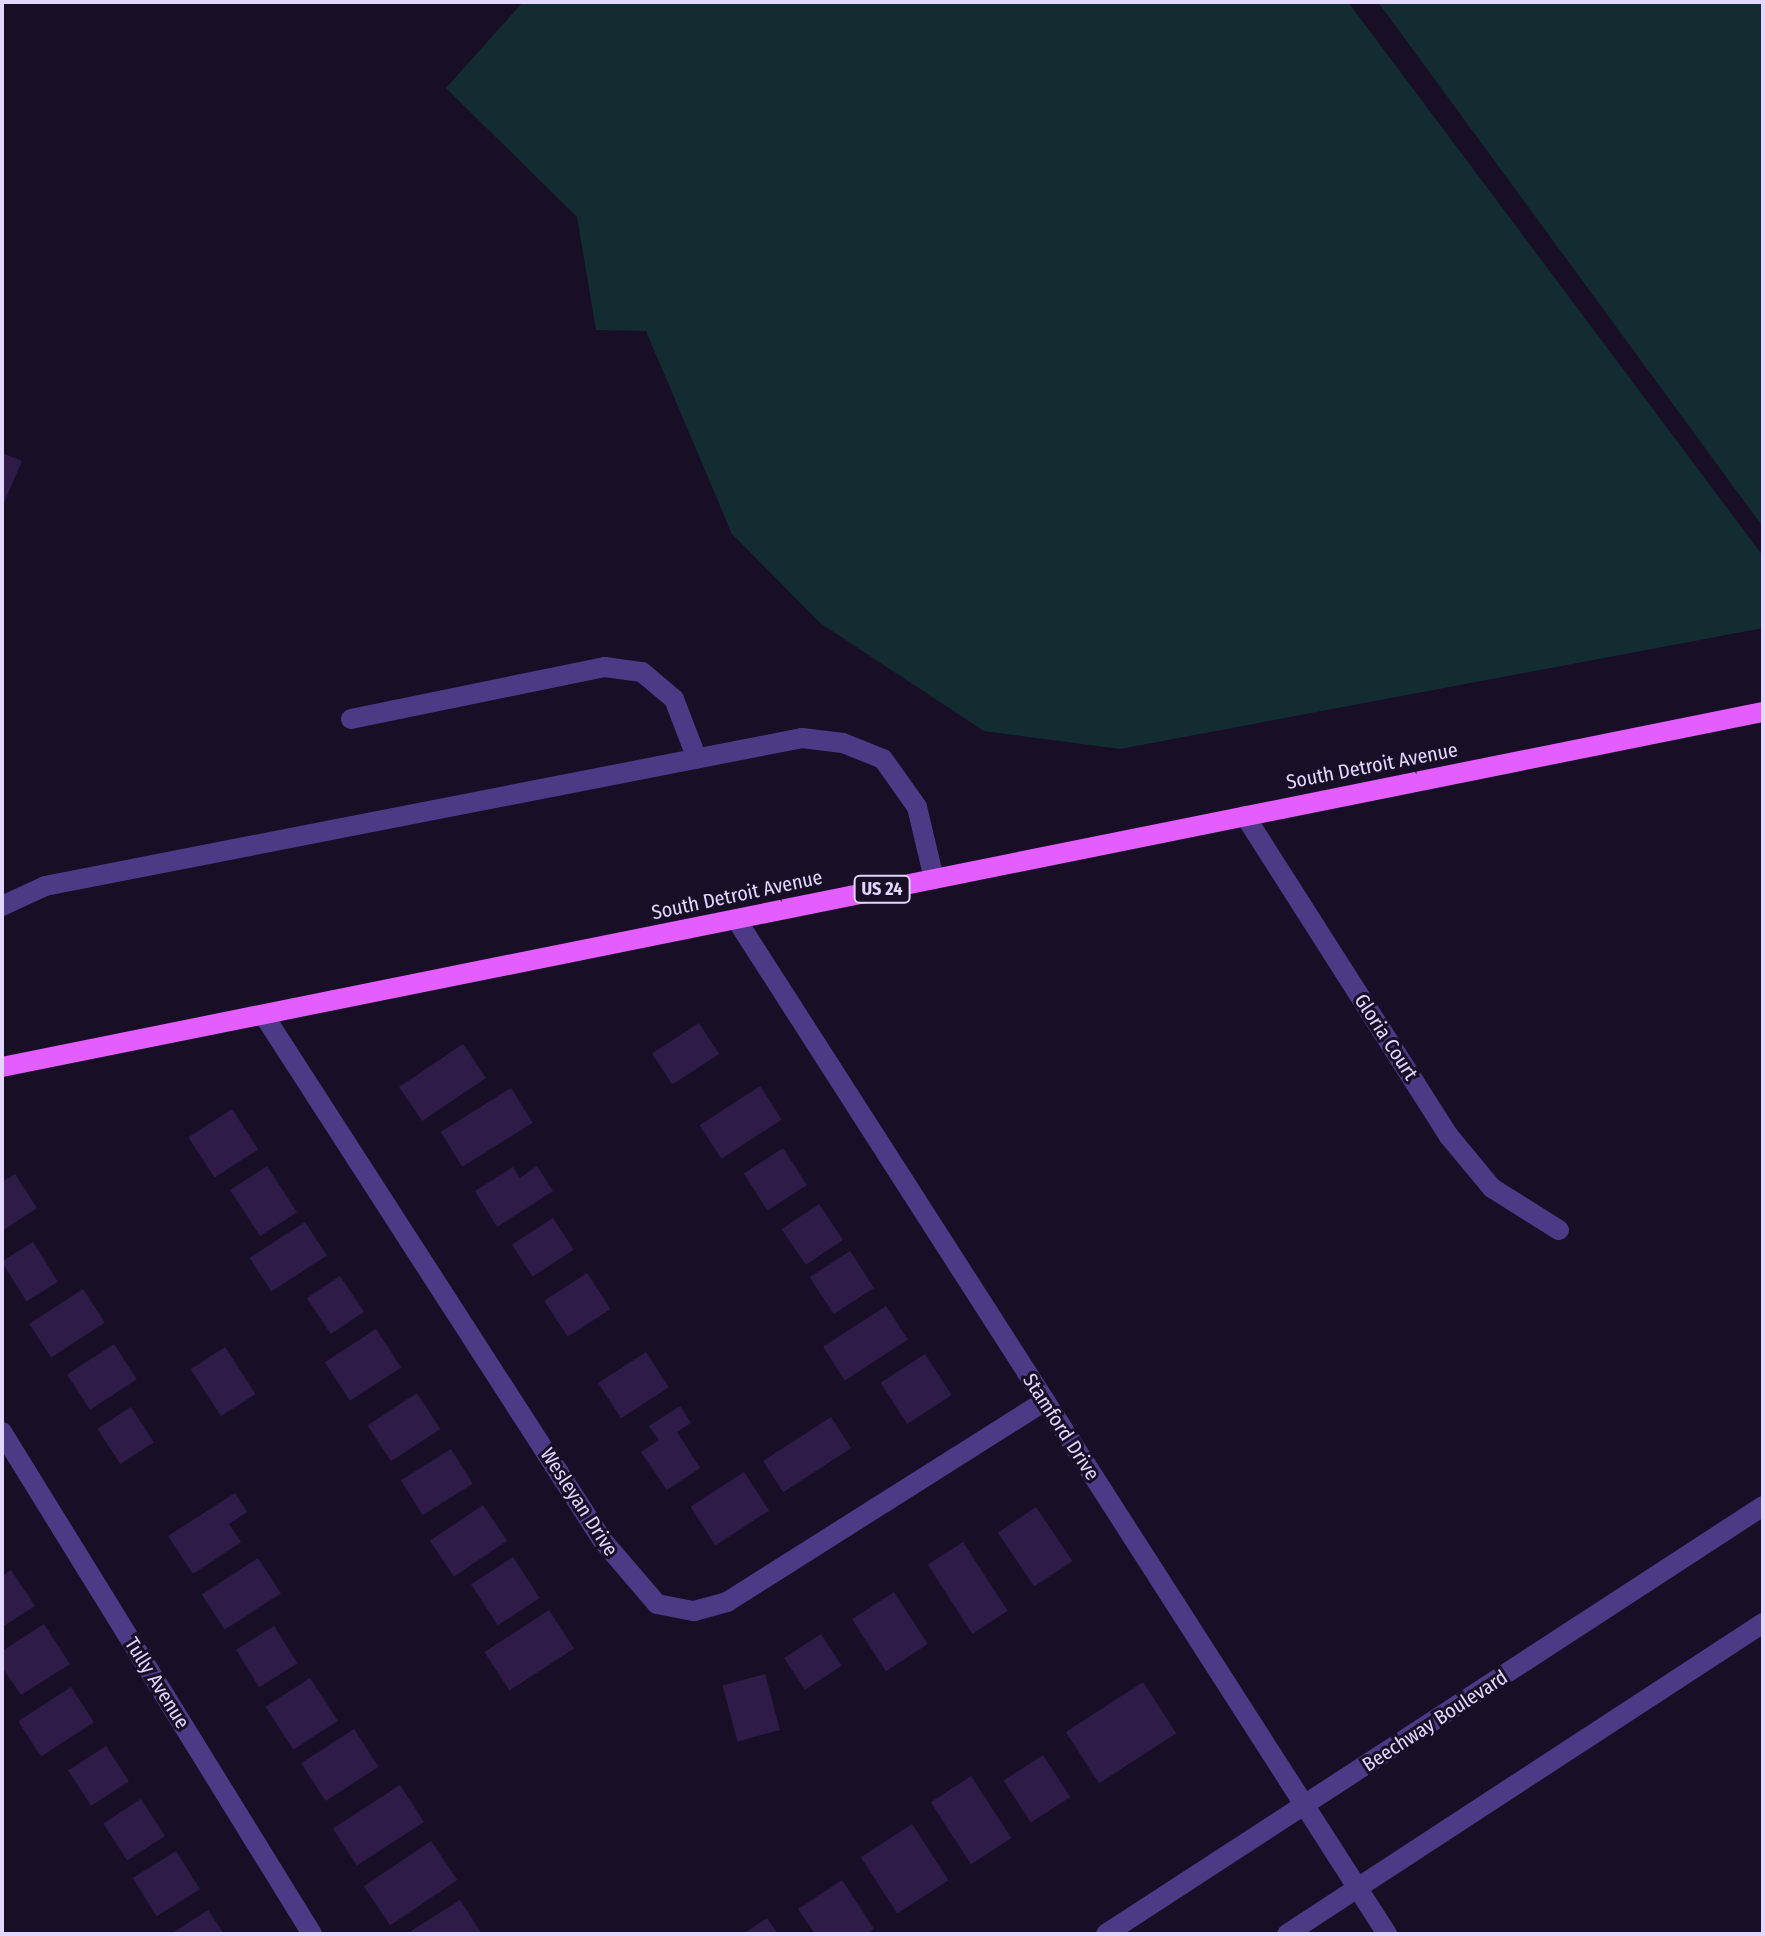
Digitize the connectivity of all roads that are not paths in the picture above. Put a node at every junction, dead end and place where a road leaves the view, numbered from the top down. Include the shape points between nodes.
1 (1763, 712) edge
2 (351, 719) dead end
3 (697, 759) junction
4 (1245, 816) junction
5 (934, 879) junction
6 (2, 906) edge
7 (736, 919) junction
8 (265, 1017) junction
9 (2, 1067) edge
10 (1559, 1230) dead end
11 (1045, 1401) junction
12 (2, 1432) edge
13 (1763, 1506) edge
14 (1763, 1623) edge
15 (1303, 1807) junction
16 (1357, 1888) junction
17 (312, 1934) edge
18 (1106, 1934) edge
19 (1287, 1934) edge
20 (1387, 1934) edge

1 - 4 main road, South Detroit Avenue / US 24
2 - 3 street via 618,669 642,672 674,699
3 - 5 street via 802,738 843,743 883,759 917,807
3 - 6 street via 45,886
4 - 5 main road, South Detroit Avenue / US 24
4 - 10 street, Gloria Court via 1448,1135 1492,1188
5 - 7 main road, South Detroit Avenue / US 24
7 - 8 main road, South Detroit Avenue / US 24
7 - 11 street, Stamford Drive
8 - 9 main road, South Detroit Avenue / US 24
8 - 11 street, Wesleyan Drive via 603,1541 657,1604 694,1611 727,1602
11 - 15 street, Stamford Drive
12 - 17 street, Tully Avenue
13 - 15 street, Beechway Boulevard
14 - 16 street
15 - 16 street, Stamford Drive
15 - 18 street, Beechway Boulevard
16 - 19 street
16 - 20 street, Stamford Drive

